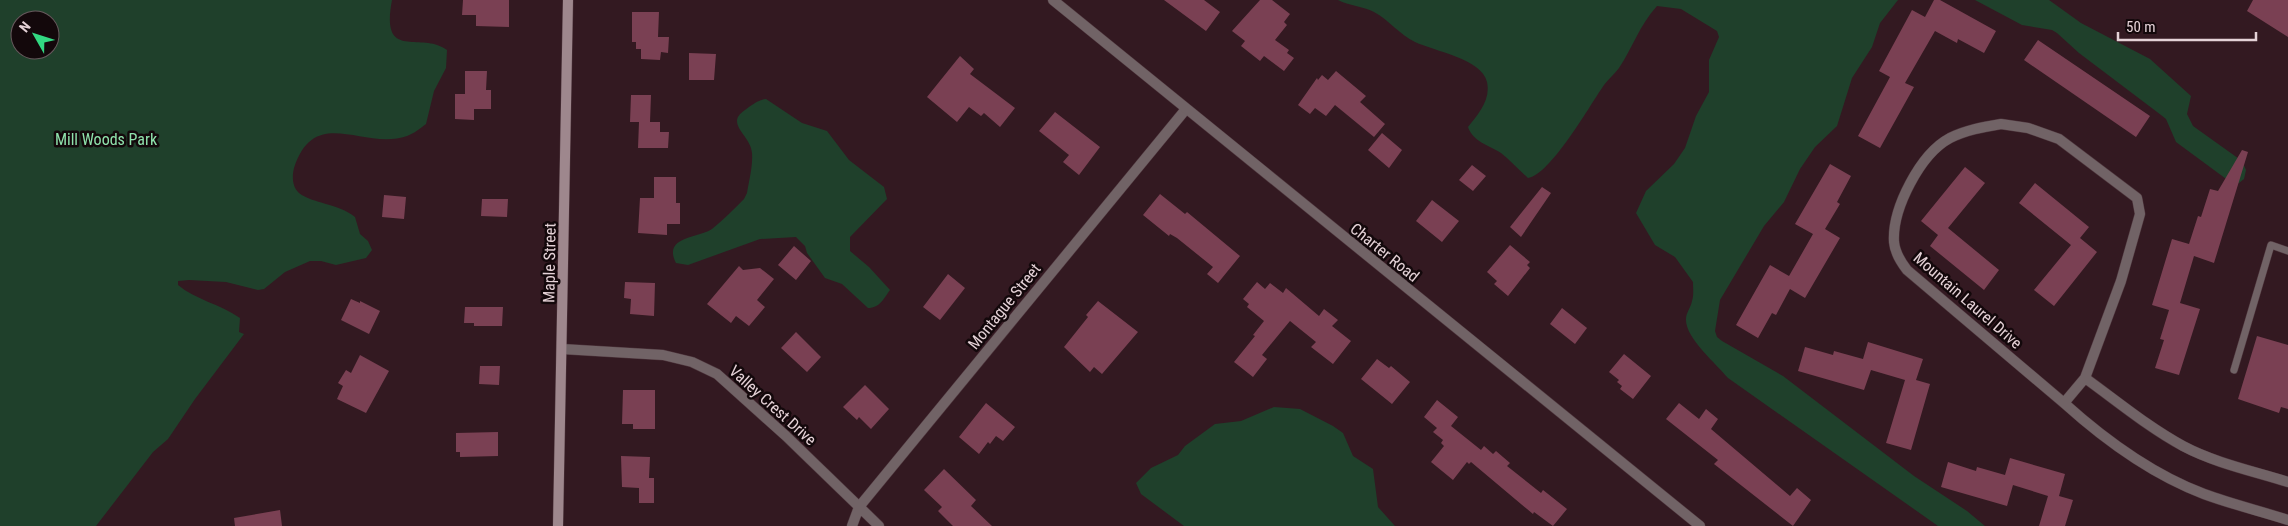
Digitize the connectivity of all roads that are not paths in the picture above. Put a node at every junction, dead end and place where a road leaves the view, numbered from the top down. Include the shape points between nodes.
1 (568, 0) edge
2 (1053, 0) edge
3 (1186, 109) junction
4 (2288, 251) edge
5 (562, 349) junction
6 (2234, 370) dead end
7 (2085, 378) junction
8 (2064, 403) junction
9 (2288, 482) edge
10 (859, 507) junction
11 (2288, 520) edge
12 (1698, 525) edge
13 (558, 526) edge
14 (852, 526) edge
15 (879, 526) edge

1 - 5 main road, Maple Street
2 - 3 street, Charter Road
3 - 10 street, Montague Street
3 - 12 street, Charter Road
4 - 6 lane via 2272,245
5 - 10 street, Valley Crest Drive via 663,355 692,362 717,374
5 - 13 main road, Maple Street
7 - 8 street, Mountain Laurel Drive
7 - 8 street, Mountain Laurel Drive via 2121,281 2140,214 2138,198 2058,139 2028,128 2001,124 1974,128 1949,139 1928,155 1913,176 1896,222 1894,242 1897,256 1907,270
7 - 9 street via 2183,446 2219,461
8 - 11 street, Mountain Laurel Drive via 2095,431 2168,477 2203,494
10 - 14 street, Montague Street
10 - 15 street, Valley Crest Drive

